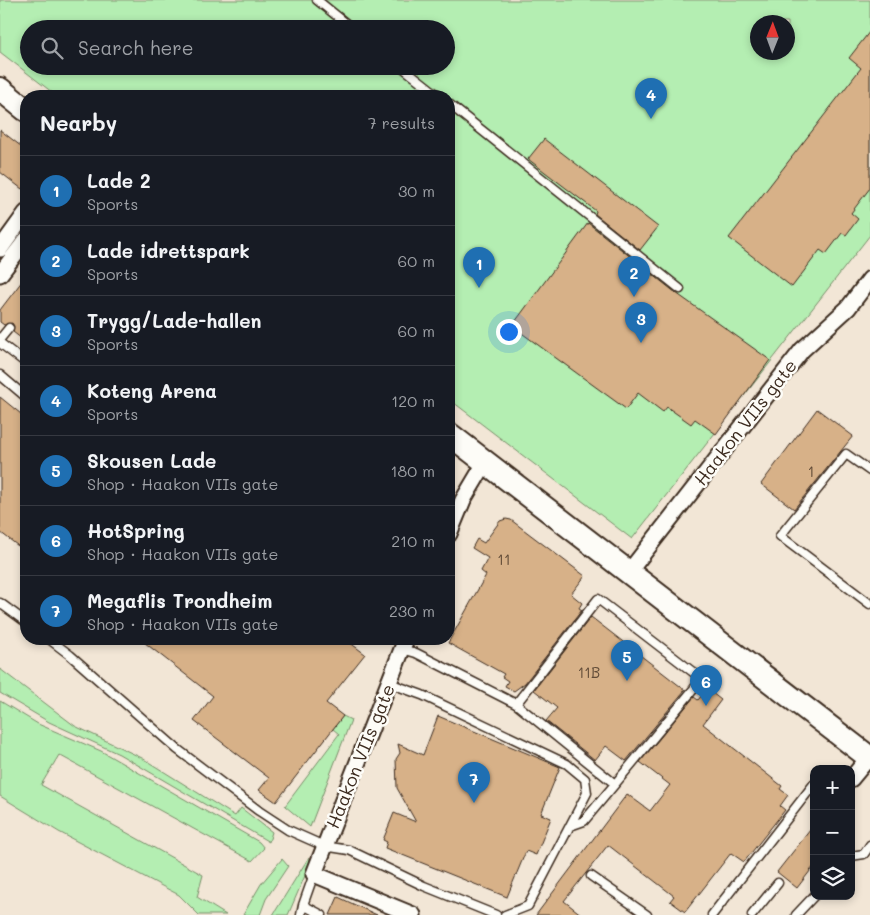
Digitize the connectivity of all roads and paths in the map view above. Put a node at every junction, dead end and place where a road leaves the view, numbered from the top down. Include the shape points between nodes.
1 (317, 0) edge
2 (342, 20) edge
3 (412, 75) edge
4 (0, 89) edge
5 (431, 90) edge
6 (20, 105) edge
7 (455, 109) edge
8 (20, 221) edge
9 (0, 248) edge
10 (20, 248) edge
11 (0, 274) edge
12 (870, 279) edge
13 (680, 288) dead end
14 (9, 328) dead end
15 (0, 339) edge
16 (0, 343) edge
17 (20, 358) edge
18 (0, 375) edge
19 (20, 392) edge
20 (455, 439) edge
21 (485, 462) junction
22 (870, 471) edge
23 (455, 519) edge
24 (628, 573) junction
25 (0, 603) edge
26 (870, 604) edge
27 (20, 618) edge
28 (57, 645) edge
29 (404, 645) edge
30 (405, 645) edge
31 (389, 683) junction
32 (516, 704) junction
33 (870, 757) edge
34 (855, 774) edge
35 (615, 784) junction
36 (810, 789) edge
37 (570, 826) junction
38 (870, 845) edge
39 (324, 846) junction
40 (855, 855) edge
41 (314, 874) junction
42 (591, 876) dead end
43 (778, 883) dead end
44 (810, 900) edge
45 (303, 905) junction
46 (301, 915) edge
47 (322, 915) edge
48 (413, 915) edge
49 (496, 915) edge
50 (505, 915) edge
51 (647, 915) edge
52 (712, 915) edge
53 (752, 915) edge
54 (796, 915) edge

1 - 2 lane
3 - 5 lane
4 - 6 main road
7 - 13 lane
8 - 9 street
10 - 11 street
12 - 24 street, Haakon VIIs gate via 848,308 802,350
14 - 15 lane
16 - 17 lane
18 - 19 lane
20 - 21 main road
21 - 23 street
21 - 24 main road
22 - 26 lane via 846,454 780,536
24 - 33 main road
25 - 27 lane
28 - 39 lane via 192,760 288,830
29 - 31 street, Haakon VIIs gate
30 - 32 lane via 416,654
31 - 37 lane via 422,695 568,764 585,778 587,793
31 - 39 street, Haakon VIIs gate
32 - 35 lane
32 - 35 lane via 598,599 702,679
33 - 34 street
35 - 37 lane via 584,821
36 - 52 lane
37 - 50 lane via 528,906
38 - 40 lane via 864,854
39 - 41 street, Haakon VIIs gate
39 - 49 lane via 349,850 424,886
41 - 45 lane
41 - 48 street
42 - 51 lane
43 - 53 lane
44 - 54 lane
45 - 46 lane
45 - 47 lane

